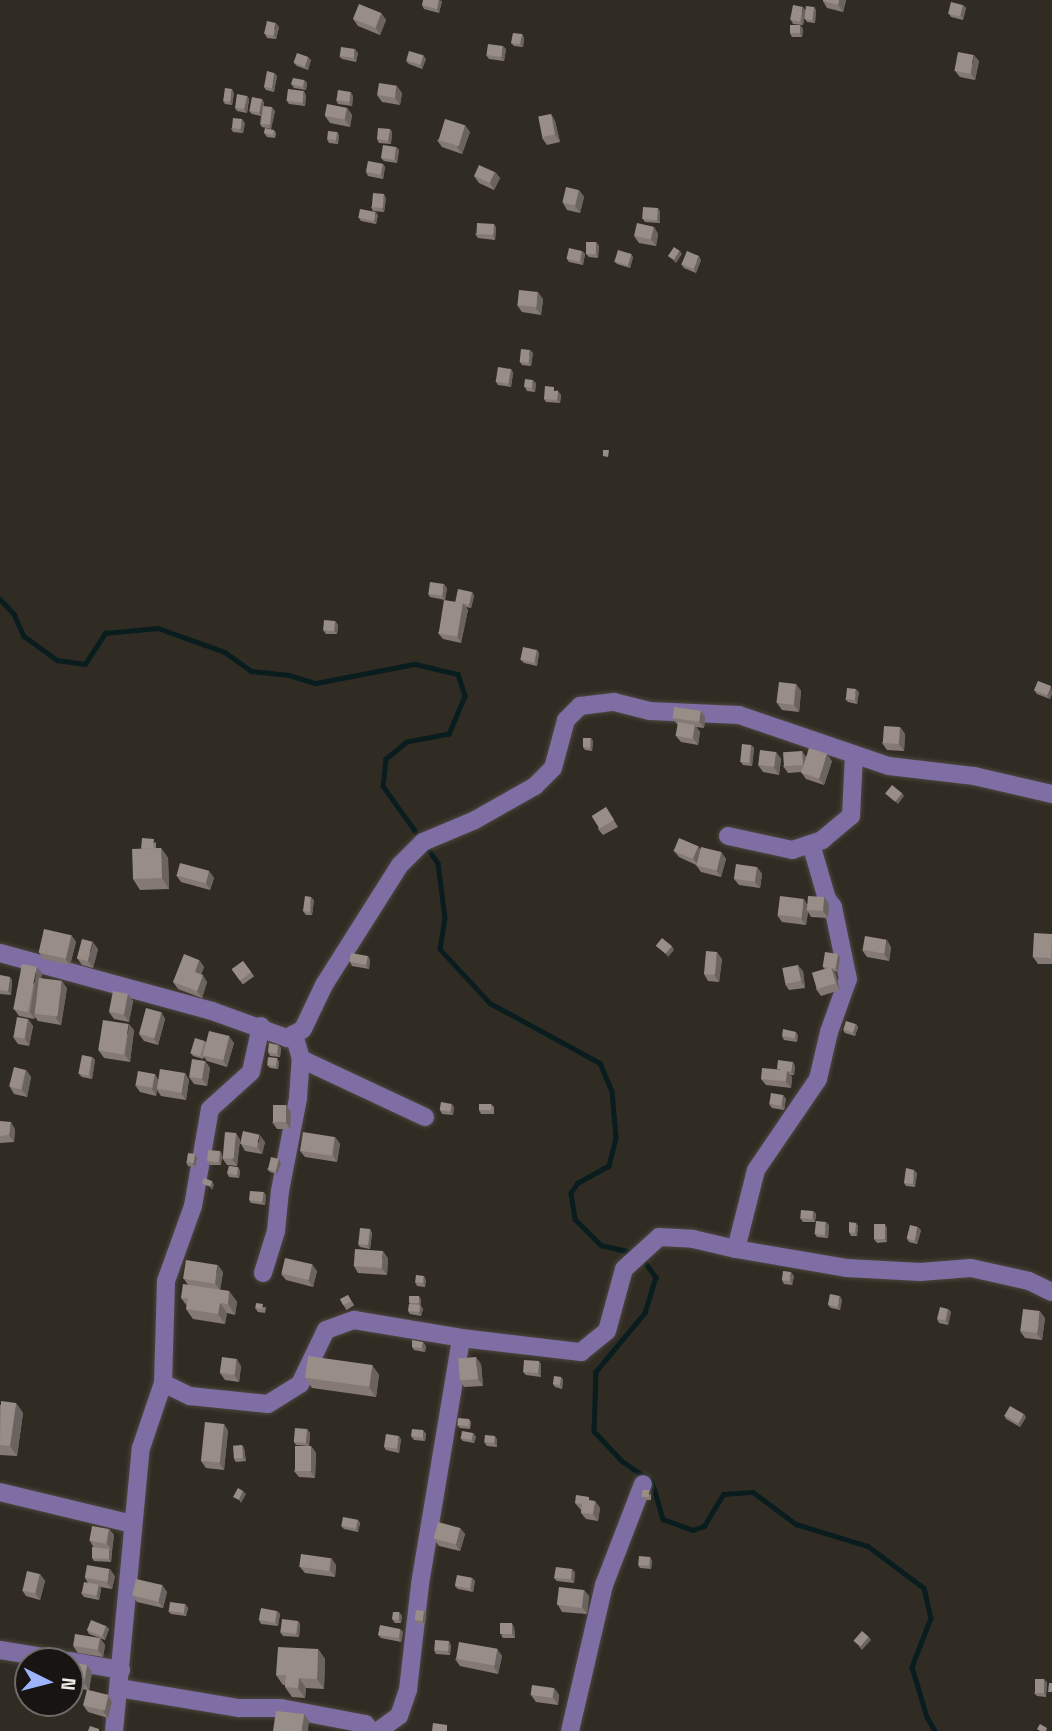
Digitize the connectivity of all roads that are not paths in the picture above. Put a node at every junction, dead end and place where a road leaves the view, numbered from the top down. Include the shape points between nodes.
1 (854, 755) junction
2 (1052, 794) edge
3 (728, 836) dead end
4 (811, 844) junction
5 (0, 954) edge
6 (261, 1026) junction
7 (294, 1034) junction
8 (301, 1059) junction
9 (425, 1117) dead end
10 (736, 1250) junction
11 (263, 1273) dead end
12 (1052, 1292) edge
13 (461, 1338) junction
14 (163, 1382) junction
15 (643, 1484) dead end
16 (0, 1492) edge
17 (132, 1524) junction
18 (84, 1664) edge
19 (121, 1670) junction
20 (119, 1688) junction
21 (114, 1731) edge
22 (371, 1731) edge
23 (378, 1731) edge
24 (570, 1731) edge

1 - 2 street via 889,766 974,776
1 - 4 street via 851,816
1 - 7 street via 739,715 650,711 614,702 580,706 566,720 553,768 535,786 475,820 423,842 400,865 324,985 303,1029
3 - 4 street via 792,849
4 - 10 street via 833,907 848,979 818,1079 756,1170
5 - 6 street
6 - 7 street via 287,1038
6 - 14 street via 251,1072 210,1109 193,1206 166,1281
7 - 8 street
8 - 9 street
8 - 11 street via 276,1231
10 - 12 street via 847,1268 920,1272 971,1268 1029,1281
10 - 13 street via 693,1239 659,1237 624,1269 607,1331 581,1352
13 - 14 street via 354,1320 327,1330 300,1384 268,1404 190,1396
13 - 23 street via 420,1584 408,1690 399,1716
14 - 17 street via 141,1448
15 - 24 street via 604,1585
16 - 17 street
17 - 19 street
18 - 19 street
19 - 20 street
20 - 21 street
20 - 22 street via 239,1708 281,1709 365,1724

